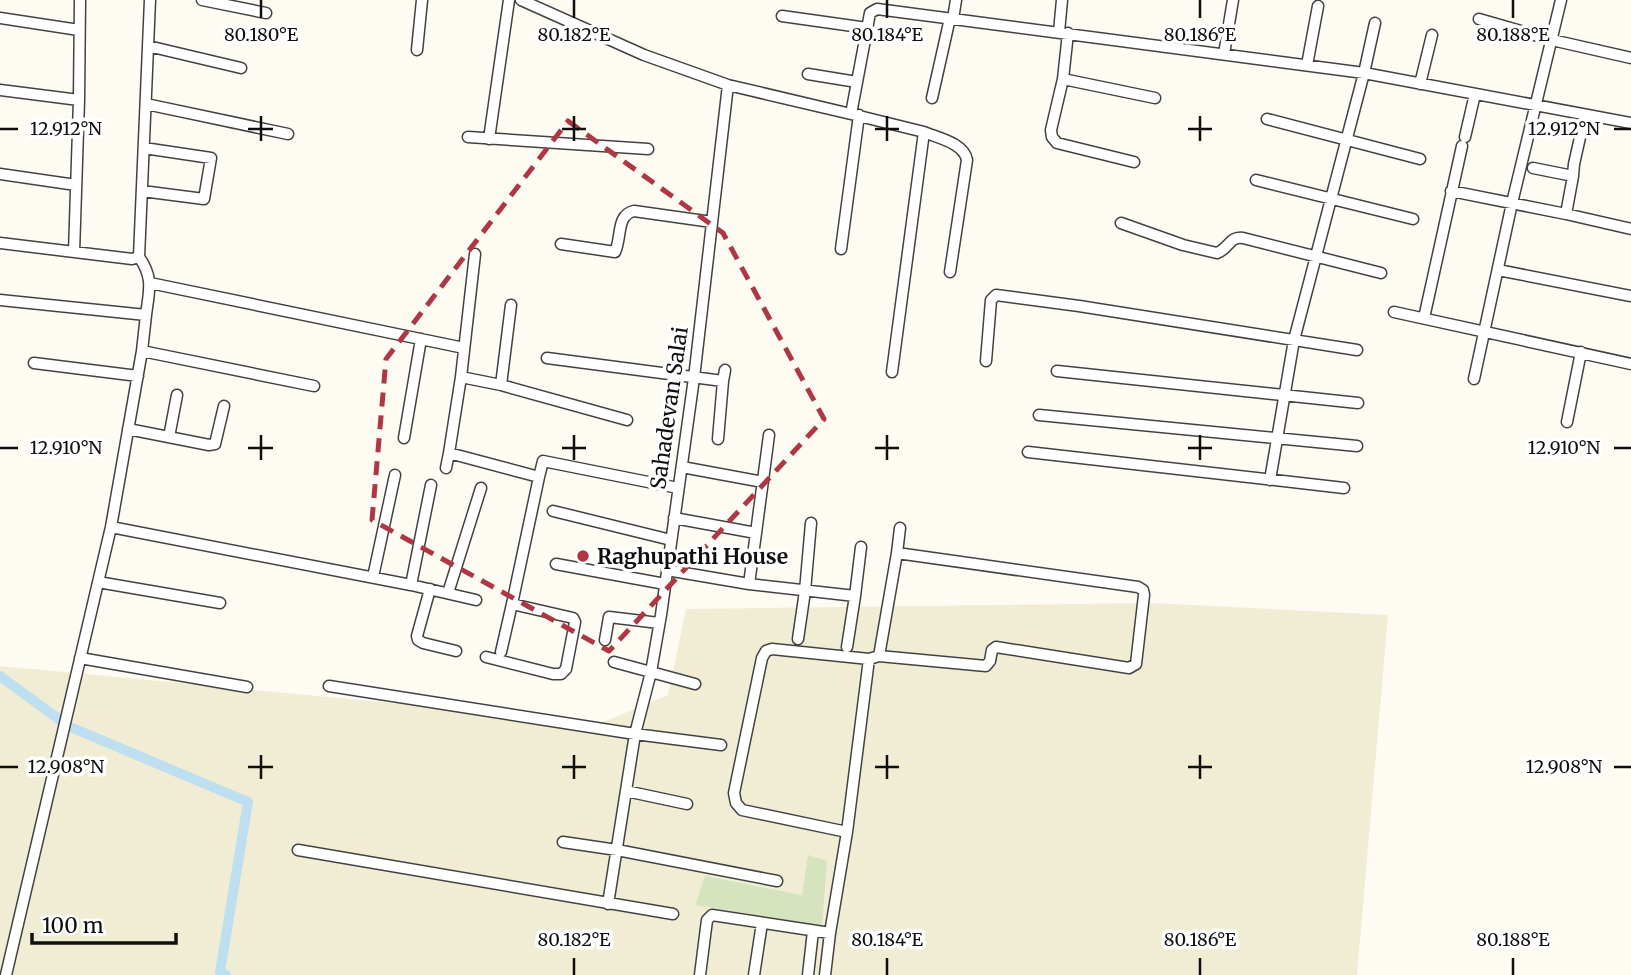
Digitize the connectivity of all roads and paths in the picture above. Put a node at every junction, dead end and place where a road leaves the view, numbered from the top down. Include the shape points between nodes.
1 (80, 0) edge
2 (150, 0) edge
3 (201, 0) edge
4 (422, 0) edge
5 (509, 0) edge
6 (956, 0) edge
7 (1062, 0) edge
8 (1233, 0) edge
9 (1561, 0) edge
10 (525, 1) edge
11 (1318, 6) dead end
12 (266, 13) dead end
13 (782, 16) dead end
14 (0, 18) edge
15 (951, 18) junction
16 (1479, 19) dead end
17 (1375, 23) dead end
18 (867, 28) junction
19 (79, 30) junction
20 (1063, 33) junction
21 (1432, 35) dead end
22 (1552, 40) junction
23 (148, 46) junction
24 (417, 50) dead end
25 (1224, 54) junction
26 (1631, 58) edge
27 (1307, 65) junction
28 (241, 68) dead end
29 (1364, 73) junction
30 (808, 74) dead end
31 (1063, 79) junction
32 (857, 82) junction
33 (1420, 84) junction
34 (728, 85) junction
35 (0, 90) edge
36 (1475, 94) junction
37 (932, 98) dead end
38 (1155, 98) dead end
39 (79, 100) junction
40 (146, 104) junction
41 (1536, 106) junction
42 (855, 115) junction
43 (1585, 115) junction
44 (1267, 119) dead end
45 (1631, 123) edge
46 (923, 132) junction
47 (288, 134) dead end
48 (468, 137) dead end
49 (489, 139) junction
50 (1347, 141) junction
51 (144, 148) junction
52 (648, 149) dead end
53 (1420, 159) dead end
54 (1134, 162) dead end
55 (1533, 168) dead end
56 (0, 174) edge
57 (1573, 176) junction
58 (1256, 180) dead end
59 (76, 185) junction
60 (142, 191) junction
61 (1451, 191) junction
62 (1332, 199) junction
63 (1513, 203) junction
64 (1566, 214) junction
65 (1413, 219) dead end
66 (712, 222) junction
67 (1121, 223) dead end
68 (1631, 229) edge
69 (0, 243) edge
70 (561, 244) dead end
71 (841, 249) dead end
72 (74, 252) junction
73 (475, 254) dead end
74 (139, 257) junction
75 (1317, 258) junction
76 (1498, 270) junction
77 (950, 272) dead end
78 (1381, 273) dead end
79 (150, 283) junction
80 (1631, 296) edge
81 (0, 300) edge
82 (511, 304) dead end
83 (1394, 312) dead end
84 (146, 315) junction
85 (1424, 318) junction
86 (1485, 331) junction
87 (421, 339) junction
88 (1294, 340) junction
89 (464, 348) junction
90 (1357, 350) dead end
91 (142, 351) junction
92 (1581, 352) junction
93 (547, 358) dead end
94 (986, 361) dead end
95 (34, 363) dead end
96 (1631, 364) edge
97 (1057, 371) dead end
98 (892, 372) dead end
99 (138, 376) junction
100 (461, 377) junction
101 (694, 378) junction
102 (1474, 379) dead end
103 (501, 385) junction
104 (314, 386) dead end
105 (177, 395) dead end
106 (1284, 395) junction
107 (1358, 403) dead end
108 (224, 406) dead end
109 (1039, 415) dead end
110 (627, 420) dead end
111 (1567, 422) dead end
112 (128, 429) junction
113 (769, 435) dead end
114 (169, 436) junction
115 (404, 438) dead end
116 (718, 439) dead end
117 (1278, 439) junction
118 (1357, 446) dead end
119 (1028, 452) dead end
120 (449, 453) junction
121 (682, 467) junction
122 (446, 468) dead end
123 (395, 475) dead end
124 (539, 477) junction
125 (1270, 480) junction
126 (763, 482) junction
127 (431, 485) dead end
128 (481, 488) dead end
129 (678, 488) junction
130 (1344, 488) dead end
131 (553, 511) dead end
132 (674, 518) junction
133 (811, 523) dead end
134 (111, 527) junction
135 (900, 528) dead end
136 (756, 533) junction
137 (671, 540) junction
138 (861, 547) dead end
139 (897, 553) junction
140 (556, 564) dead end
141 (667, 570) junction
142 (373, 578) junction
143 (98, 582) junction
144 (665, 584) junction
145 (748, 584) junction
146 (411, 585) junction
147 (430, 589) junction
148 (804, 591) junction
149 (448, 593) junction
150 (855, 596) junction
151 (476, 600) dead end
152 (220, 603) dead end
153 (512, 604) junction
154 (659, 623) junction
155 (798, 639) dead end
156 (605, 640) dead end
157 (847, 647) dead end
158 (456, 651) dead end
159 (501, 652) dead end
160 (485, 657) dead end
161 (80, 658) junction
162 (874, 658) junction
163 (614, 662) dead end
164 (650, 672) junction
165 (695, 684) dead end
166 (329, 686) dead end
167 (247, 687) dead end
168 (635, 734) junction
169 (721, 745) dead end
170 (626, 791) junction
171 (687, 804) dead end
172 (846, 832) junction
173 (563, 842) dead end
174 (298, 850) dead end
175 (617, 850) junction
176 (777, 880) dead end
177 (608, 904) junction
178 (673, 914) dead end
179 (762, 923) junction
180 (813, 931) junction
181 (830, 933) junction
182 (6, 975) edge
183 (700, 975) edge
184 (754, 975) edge
185 (808, 975) edge
186 (825, 975) edge

1 - 19 street
2 - 23 street
3 - 12 street
4 - 24 street
5 - 49 street
6 - 15 street
7 - 20 street
8 - 25 street
9 - 22 street
10 - 34 street via 644,55
11 - 27 street
13 - 18 street
14 - 19 street
15 - 18 street via 877,9 870,13
15 - 20 street
15 - 37 street
16 - 22 street
17 - 29 street
18 - 32 street
19 - 39 street
20 - 25 street
20 - 31 street
21 - 33 street
22 - 26 street
22 - 41 street
23 - 28 street
23 - 40 street
25 - 27 street
27 - 29 street
29 - 33 street
29 - 50 street
30 - 32 street
31 - 38 street
31 - 54 street via 1051,130 1057,143
32 - 42 street
33 - 36 street
34 - 42 street
34 - 66 street, Sahadevan Salai
35 - 39 street
36 - 41 street
36 - 61 street
39 - 59 street
40 - 47 street
40 - 51 street
41 - 43 street
41 - 63 street
42 - 46 street
42 - 71 street
43 - 45 street
43 - 57 street
44 - 50 street
46 - 77 street via 966,154
46 - 98 street
48 - 49 street
49 - 52 street
50 - 53 street
50 - 62 street
51 - 60 street
51 - 60 street via 211,158 204,199
55 - 57 street
56 - 59 street
57 - 64 street
58 - 62 street
59 - 72 street
60 - 74 street
61 - 63 street
61 - 85 street
62 - 65 street
62 - 75 street
63 - 64 street
63 - 76 street
64 - 68 street
66 - 70 street via 634,211 622,219 615,252
66 - 101 street, Sahadevan Salai
67 - 75 street via 1217,253 1237,237
69 - 72 street
72 - 74 street
73 - 89 street
74 - 79 street via 148,269
75 - 78 street
75 - 88 street
76 - 80 street
76 - 86 street
79 - 84 street
79 - 87 street
81 - 84 street
82 - 103 street
83 - 85 street
84 - 91 street
85 - 86 street
86 - 92 street
86 - 102 street
87 - 89 street
87 - 115 street
88 - 90 street
88 - 94 street via 996,295
88 - 106 street
89 - 100 street
91 - 99 street
91 - 104 street
92 - 96 street
92 - 111 street
93 - 101 street
95 - 99 street
97 - 106 street
99 - 112 street
100 - 103 street
100 - 120 street
101 - 116 street via 724,376
101 - 121 street, Sahadevan Salai
103 - 110 street
105 - 114 street
106 - 107 street
106 - 117 street
108 - 114 street via 215,444
109 - 117 street
112 - 114 street
112 - 134 street
113 - 126 street
117 - 118 street
117 - 125 street
119 - 125 street
120 - 122 street
120 - 124 street
121 - 126 street
121 - 129 street, Sahadevan Salai
123 - 142 street
124 - 129 street via 543,461
124 - 153 street
125 - 130 street
126 - 136 street
127 - 146 street
128 - 149 street
129 - 132 street, Sahadevan Salai
131 - 137 street
132 - 136 street
132 - 137 street, Sahadevan Salai
133 - 148 street
134 - 142 street
134 - 143 street
135 - 139 street
136 - 145 street
137 - 141 street, Sahadevan Salai
138 - 150 street
139 - 162 street
139 - 162 street via 1138,587 1144,595 1136,664 1129,668 996,647 986,666
140 - 144 street
141 - 144 street, Sahadevan Salai
141 - 145 street
142 - 146 street
143 - 152 street
143 - 161 street
144 - 154 street, Sahadevan Salai
145 - 148 street
146 - 147 street
147 - 149 street
147 - 158 street via 418,640
148 - 150 street
148 - 155 street
149 - 151 street
150 - 157 street
153 - 159 street
153 - 160 street via 575,620 566,669 554,674
154 - 156 street via 609,617
154 - 164 street, Sahadevan Salai
161 - 167 street
161 - 182 street
162 - 172 street
162 - 172 street via 766,651 734,793 742,810
163 - 164 street
164 - 165 street
164 - 168 street, Sahadevan Salai
166 - 168 street
168 - 169 street
168 - 170 street, Sahadevan Salai
170 - 171 street
170 - 175 street, Sahadevan Salai
172 - 181 street
173 - 175 street
174 - 177 street
175 - 176 street
175 - 177 street, Sahadevan Salai
177 - 178 street
179 - 180 street
179 - 183 street via 712,915 707,920
179 - 184 street
180 - 181 street
180 - 185 street
181 - 186 street

